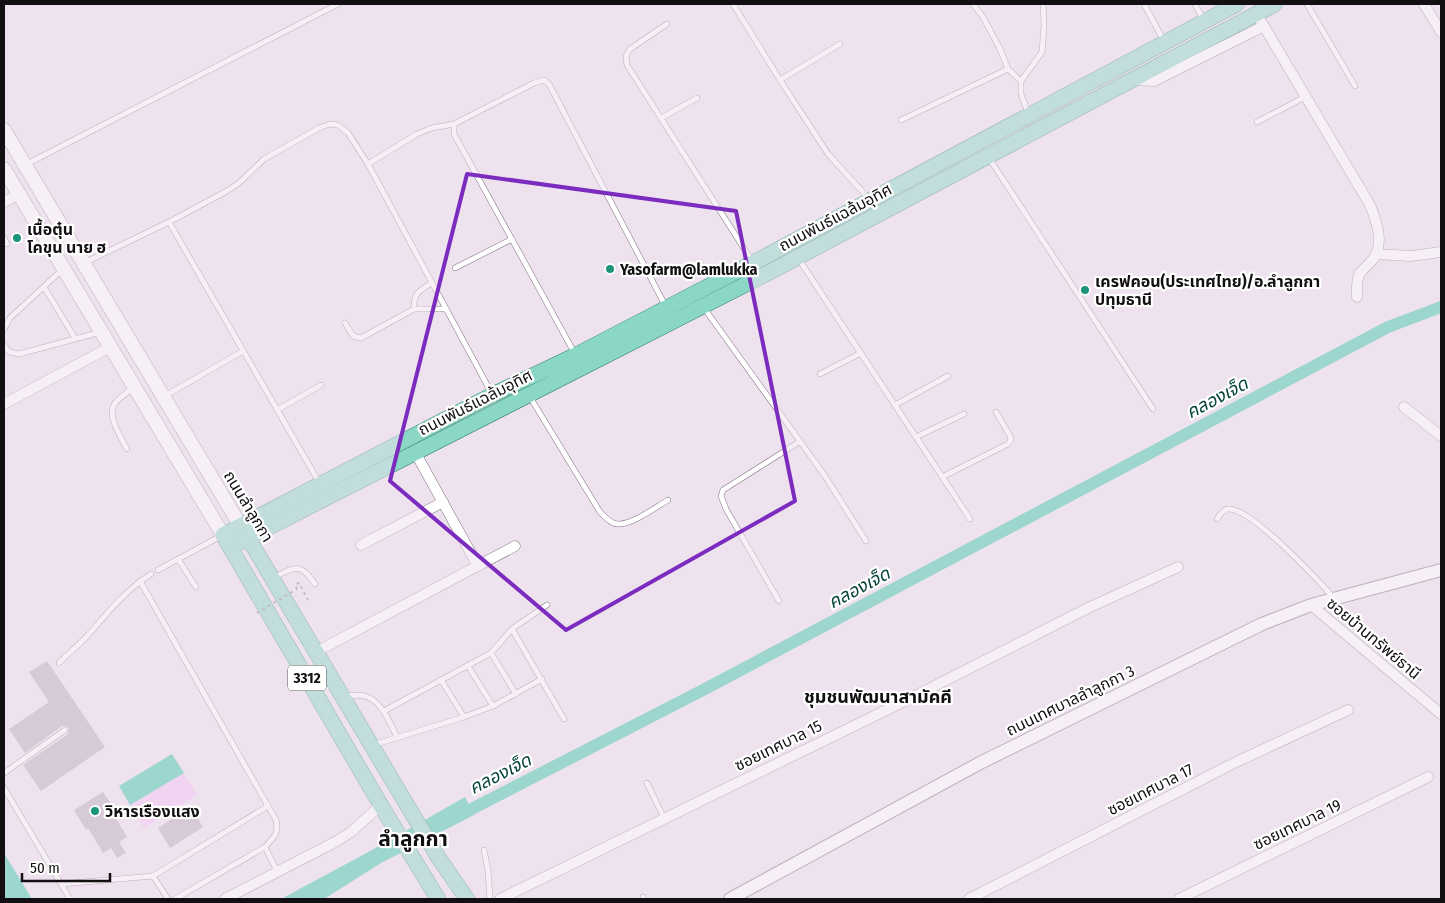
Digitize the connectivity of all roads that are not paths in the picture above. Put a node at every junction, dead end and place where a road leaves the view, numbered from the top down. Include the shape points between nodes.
1 (338, 4) edge
2 (733, 4) edge
3 (973, 4) edge
4 (1043, 4) edge
5 (1144, 4) edge
6 (1195, 4) edge
7 (1237, 4) edge
8 (1275, 4) edge
9 (1307, 4) edge
10 (1424, 4) edge
11 (1260, 20) junction
12 (1204, 21) junction
13 (667, 24) dead end
14 (1441, 32) edge
15 (1165, 42) junction
16 (840, 44) dead end
17 (1008, 69) junction
18 (780, 80) junction
19 (1021, 81) junction
20 (1355, 86) dead end
21 (1305, 97) junction
22 (697, 98) dead end
23 (1029, 115) junction
24 (661, 118) junction
25 (901, 120) dead end
26 (1257, 122) dead end
27 (454, 124) junction
28 (4, 130) edge
29 (987, 156) junction
30 (368, 164) junction
31 (24, 165) junction
32 (4, 169) edge
33 (19, 194) junction
34 (870, 200) junction
35 (4, 202) edge
36 (169, 222) junction
37 (4, 238) edge
38 (512, 239) junction
39 (7, 244) dead end
40 (1441, 252) edge
41 (1376, 254) junction
42 (797, 257) junction
43 (753, 263) junction
44 (83, 264) junction
45 (455, 268) dead end
46 (64, 269) junction
47 (430, 283) junction
48 (44, 287) junction
49 (1357, 297) dead end
50 (702, 306) junction
51 (666, 308) junction
52 (414, 309) junction
53 (445, 309) junction
54 (345, 323) dead end
55 (4, 329) edge
56 (101, 332) junction
57 (75, 338) junction
58 (4, 345) edge
59 (110, 347) junction
60 (243, 351) junction
61 (861, 354) junction
62 (576, 355) junction
63 (820, 374) dead end
64 (948, 376) dead end
65 (321, 385) dead end
66 (134, 387) junction
67 (529, 394) junction
68 (492, 395) junction
69 (163, 397) junction
70 (4, 404) edge
71 (895, 405) junction
72 (1404, 407) dead end
73 (1153, 409) dead end
74 (277, 410) junction
75 (996, 412) dead end
76 (964, 414) dead end
77 (1441, 436) edge
78 (916, 437) junction
79 (799, 442) junction
80 (127, 449) dead end
81 (416, 452) junction
82 (942, 477) junction
83 (320, 484) junction
84 (668, 500) dead end
85 (443, 502) junction
86 (970, 519) dead end
87 (1217, 519) dead end
88 (244, 532) junction
89 (227, 541) junction
90 (866, 541) dead end
91 (361, 545) dead end
92 (515, 546) dead end
93 (178, 559) junction
94 (478, 566) junction
95 (1178, 567) dead end
96 (158, 570) dead end
97 (1441, 570) edge
98 (151, 574) dead end
99 (272, 579) junction
100 (140, 581) junction
101 (315, 584) dead end
102 (196, 587) dead end
103 (1334, 599) junction
104 (780, 601) dead end
105 (547, 605) dead end
106 (1311, 605) junction
107 (512, 629) junction
108 (316, 652) junction
109 (491, 653) junction
110 (59, 663) dead end
111 (468, 666) junction
112 (542, 679) junction
113 (441, 680) junction
114 (516, 694) junction
115 (342, 696) junction
116 (493, 706) junction
117 (1348, 710) dead end
118 (384, 711) junction
119 (1441, 714) edge
120 (464, 717) junction
121 (564, 719) dead end
122 (65, 730) dead end
123 (397, 737) junction
124 (372, 745) junction
125 (4, 773) edge
126 (1428, 777) dead end
127 (647, 783) dead end
128 (4, 788) edge
129 (268, 806) junction
130 (382, 807) junction
131 (664, 818) junction
132 (264, 846) junction
133 (484, 850) dead end
134 (278, 873) junction
135 (153, 876) junction
136 (61, 884) junction
137 (70, 899) edge
138 (168, 899) edge
139 (175, 899) edge
140 (225, 899) edge
141 (438, 899) edge
142 (467, 899) edge
143 (490, 899) edge
144 (500, 899) edge
145 (730, 899) edge
146 (969, 899) edge
147 (1179, 899) edge

1 - 31 lane
2 - 18 lane
3 - 17 lane via 988,25
4 - 19 lane via 1042,52
5 - 15 lane
6 - 12 lane
7 - 12 main road, ถนนพันธ์แฉล้มอุทิศ
8 - 11 main road, ถนนพันธ์แฉล้มอุทิศ
9 - 20 lane
10 - 14 street
11 - 21 street
11 - 29 main road, ถนนพันธ์แฉล้มอุทิศ via 1132,79
12 - 15 main road, ถนนพันธ์แฉล้มอุทิศ
13 - 24 lane via 630,49 626,56 627,65
15 - 23 main road, ถนนพันธ์แฉล้มอุทิศ
16 - 18 lane
17 - 19 lane
17 - 25 lane
18 - 34 lane via 828,154
19 - 23 lane via 1021,94
21 - 26 lane
21 - 41 street via 1370,205 1378,225
22 - 24 lane
23 - 34 main road, ถนนพันธ์แฉล้มอุทิศ
24 - 43 lane
27 - 30 lane via 417,134
27 - 38 lane via 454,134
27 - 51 lane via 534,82 544,80 549,84
28 - 31 main road, ถนนลำลูกกา / 3312
29 - 42 main road, ถนนพันธ์แฉล้มอุทิศ
29 - 73 lane
30 - 36 lane via 348,133 338,125 330,124 264,159 239,183
30 - 47 lane
31 - 44 main road, ถนนลำลูกกา / 3312
32 - 33 main road, 3312
33 - 35 street
33 - 46 main road, 3312
34 - 43 main road, ถนนพันธ์แฉล้มอุทิศ
36 - 44 lane
36 - 60 lane
37 - 39 lane
38 - 45 lane
38 - 62 lane
40 - 41 street via 1411,256
41 - 49 street via 1360,273
42 - 50 main road, ถนนพันธ์แฉล้มอุทิศ
42 - 61 lane
43 - 51 main road, ถนนพันธ์แฉล้มอุทิศ
44 - 69 main road, ถนนลำลูกกา / 3312
46 - 48 lane
46 - 56 main road, 3312
47 - 52 lane via 413,299
47 - 53 lane
48 - 55 lane via 10,318
48 - 57 lane
50 - 67 main road, ถนนพันธ์แฉล้มอุทิศ
50 - 79 lane
51 - 62 main road, ถนนพันธ์แฉล้มอุทิศ
52 - 53 lane
52 - 54 lane via 361,338 353,336
53 - 68 lane
56 - 57 lane
56 - 59 main road, 3312
57 - 58 lane via 19,354 9,352
59 - 66 main road, 3312
59 - 70 street
60 - 69 lane
60 - 74 lane
61 - 63 lane
61 - 71 lane
62 - 68 main road, ถนนพันธ์แฉล้มอุทิศ
64 - 71 lane
65 - 74 lane
66 - 80 lane via 112,410
66 - 89 main road, 3312
67 - 81 main road, ถนนพันธ์แฉล้มอุทิศ
67 - 84 lane via 600,512 610,521 618,525 630,521
68 - 83 main road, ถนนพันธ์แฉล้มอุทิศ
69 - 88 main road, ถนนลำลูกกา / 3312
71 - 78 lane
72 - 77 street
74 - 83 lane
75 - 82 lane via 1010,436 1008,444
76 - 78 lane
78 - 82 lane
79 - 90 lane
79 - 104 lane via 723,490 721,496
81 - 85 street
81 - 88 main road, ถนนพันธ์แฉล้มอุทิศ
82 - 86 lane
83 - 88 main road, ถนนพันธ์แฉล้มอุทิศ
85 - 91 street
85 - 94 street
87 - 103 lane via 1227,509 1250,518 1304,566
88 - 89 main road
88 - 99 main road, ถนนลำลูกกา / 3312
89 - 93 lane
89 - 130 main road, 3312
92 - 94 street
93 - 96 lane
93 - 102 lane
94 - 108 street
95 - 131 street, ซอยเทศบาล 15 via 1088,608
97 - 103 street, ถนนเทศบาลลำลูกกา 3
98 - 100 lane
99 - 101 lane via 292,568 299,568 307,572
99 - 108 main road, ถนนลำลูกกา / 3312
100 - 110 lane
100 - 129 lane
103 - 106 street, ถนนเทศบาลลำลูกกา 3
105 - 107 lane
106 - 119 street, ซอยบ้านทรัพย์ธานี
106 - 145 street, ถนนเทศบาลลำลูกกา 3 via 1262,624 980,763
107 - 109 lane
107 - 112 lane
108 - 115 main road, ถนนลำลูกกา / 3312
109 - 111 lane
109 - 114 lane
111 - 113 lane
111 - 116 lane
112 - 114 lane
112 - 121 lane
113 - 118 lane
113 - 120 lane
114 - 116 lane
115 - 118 lane via 364,696
115 - 124 main road, ถนนลำลูกกา / 3312
116 - 120 lane
117 - 146 street, ซอยเทศบาล 17 via 1232,764
118 - 123 lane
120 - 123 lane
122 - 125 lane
123 - 124 lane
124 - 142 main road, ถนนลำลูกกา / 3312 via 438,857
126 - 147 street, ซอยเทศบาล 19
127 - 131 lane
128 - 136 lane
129 - 132 lane via 278,829
129 - 135 lane
130 - 134 street via 351,832
130 - 141 main road, 3312
131 - 144 street, ซอยเทศบาล 15
132 - 134 lane
132 - 139 lane
133 - 143 lane
134 - 140 street
135 - 136 lane
135 - 138 lane
136 - 137 lane

